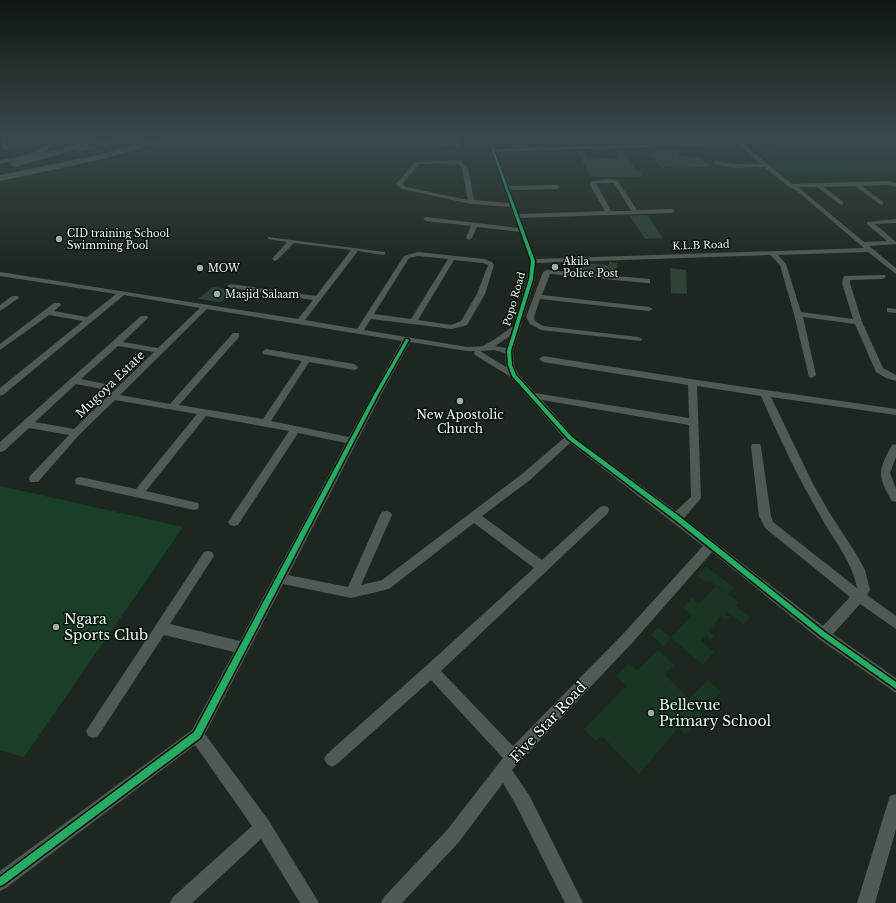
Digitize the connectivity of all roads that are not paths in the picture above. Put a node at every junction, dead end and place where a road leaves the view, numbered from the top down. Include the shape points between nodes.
1 (401, 181) edge
2 (468, 181) edge
3 (504, 181) edge
4 (606, 181) edge
5 (609, 181) edge
6 (785, 181) edge
7 (856, 184) junction
8 (896, 184) edge
9 (818, 185) junction
10 (791, 186) junction
11 (557, 187) dead end
12 (507, 188) junction
13 (471, 202) junction
14 (881, 202) dead end
15 (841, 203) dead end
16 (514, 204) junction
17 (672, 211) dead end
18 (635, 212) junction
19 (610, 213) junction
20 (518, 216) junction
21 (426, 220) dead end
22 (896, 221) edge
23 (474, 226) junction
24 (523, 231) junction
25 (270, 238) dead end
26 (469, 238) dead end
27 (292, 241) junction
28 (894, 243) edge
29 (866, 247) junction
30 (356, 249) junction
31 (772, 252) junction
32 (383, 253) dead end
33 (452, 258) junction
34 (275, 259) dead end
35 (573, 259) junction
36 (533, 261) junction
37 (895, 270) edge
38 (0, 274) edge
39 (572, 274) junction
40 (882, 277) dead end
41 (646, 281) dead end
42 (231, 286) dead end
43 (122, 293) junction
44 (538, 297) junction
45 (15, 298) dead end
46 (318, 299) junction
47 (57, 305) dead end
48 (205, 307) junction
49 (0, 309) edge
50 (648, 309) dead end
51 (48, 312) junction
52 (798, 314) junction
53 (369, 316) junction
54 (144, 318) dead end
55 (89, 320) junction
56 (300, 322) junction
57 (413, 322) junction
58 (858, 322) junction
59 (516, 327) junction
60 (359, 332) junction
61 (236, 335) dead end
62 (638, 339) dead end
63 (407, 340) junction
64 (117, 343) junction
65 (0, 348) edge
66 (478, 350) junction
67 (161, 351) junction
68 (266, 352) dead end
69 (508, 353) junction
70 (307, 359) junction
71 (543, 359) dead end
72 (354, 367) dead end
73 (812, 375) dead end
74 (516, 377) junction
75 (896, 378) edge
76 (75, 381) junction
77 (692, 383) junction
78 (102, 386) dead end
79 (764, 392) junction
80 (0, 393) edge
81 (533, 396) junction
82 (114, 397) junction
83 (172, 407) junction
84 (893, 412) edge
85 (203, 413) junction
86 (692, 422) junction
87 (896, 422) edge
88 (264, 423) junction
89 (27, 424) junction
90 (295, 430) junction
91 (76, 433) junction
92 (570, 438) junction
93 (353, 441) junction
94 (756, 447) dead end
95 (0, 448) edge
96 (896, 448) edge
97 (892, 463) edge
98 (34, 479) dead end
99 (80, 480) dead end
100 (138, 494) junction
101 (896, 498) edge
102 (194, 506) dead end
103 (604, 510) dead end
104 (386, 515) dead end
105 (475, 517) junction
106 (677, 518) junction
107 (234, 522) dead end
108 (711, 545) junction
109 (208, 556) dead end
110 (542, 567) junction
111 (279, 578) junction
112 (351, 593) junction
113 (860, 597) junction
114 (896, 623) edge
115 (160, 628) junction
116 (824, 635) junction
117 (243, 648) junction
118 (431, 671) junction
119 (896, 686) edge
120 (93, 731) dead end
121 (198, 735) junction
122 (513, 757) junction
123 (332, 759) dead end
124 (503, 770) junction
125 (895, 806) edge
126 (263, 827) junction
127 (0, 882) edge
128 (179, 903) edge
129 (310, 903) edge
130 (390, 903) edge
131 (574, 903) edge
132 (867, 903) edge

1 - 13 street via 399,184 404,188
2 - 13 street
3 - 12 street, Popo Road
4 - 19 street via 593,182 593,185
5 - 18 street via 616,182
6 - 10 street
7 - 8 street
7 - 9 street
7 - 14 street
9 - 10 street
9 - 15 street
10 - 29 street
11 - 12 street
12 - 16 street, Popo Road
13 - 16 street
16 - 20 street, Popo Road
17 - 18 street
18 - 19 street
19 - 20 street
20 - 24 street, Popo Road
21 - 23 street
22 - 28 street via 869,223
23 - 24 street
23 - 26 street
24 - 36 street, Popo Road
25 - 27 street
27 - 30 street
27 - 34 street
28 - 29 street, K.L.B Road
29 - 31 street, K.L.B Road
29 - 37 street
30 - 32 street
30 - 46 street
31 - 35 street, K.L.B Road
31 - 52 street via 783,264
33 - 53 street via 418,254 406,256
33 - 57 street
33 - 57 street via 484,261 491,265 475,306 460,326
35 - 36 street, K.L.B Road
35 - 39 street via 570,266
36 - 59 street, Popo Road via 531,279
38 - 43 street
39 - 41 street
39 - 44 street via 547,272
40 - 58 street via 845,280
42 - 46 street
43 - 48 street
43 - 55 street
44 - 50 street
44 - 62 street via 531,320 542,328
45 - 49 street
46 - 56 street
47 - 51 street
48 - 56 street
48 - 67 street, Mugoya Estate
51 - 55 street
51 - 65 street
52 - 58 street
52 - 73 street
53 - 57 street
53 - 60 street
54 - 64 street
55 - 80 street
56 - 60 street
58 - 75 street via 879,370
59 - 66 street via 498,341
59 - 69 street, Popo Road
60 - 63 street
61 - 83 street
63 - 66 street
63 - 93 street
64 - 67 street
64 - 76 street
66 - 69 street via 492,356
66 - 74 street
67 - 82 street, Mugoya Estate
68 - 70 street
69 - 74 street via 510,366
70 - 72 street
70 - 88 street
71 - 77 street
74 - 81 street
76 - 78 street
76 - 89 street
77 - 79 street
77 - 86 street
79 - 84 street
79 - 113 street via 804,477 857,565 863,579 864,590
81 - 86 street
81 - 92 street
82 - 83 street
82 - 91 street, Mugoya Estate
83 - 85 street
84 - 87 street
85 - 88 street
85 - 100 street
86 - 106 street via 696,498
88 - 90 street
89 - 91 street
89 - 95 street
90 - 93 street
90 - 107 street
91 - 98 street, Mugoya Estate
92 - 105 street
92 - 106 street
93 - 111 street
94 - 113 street via 765,516 769,525
96 - 97 street
97 - 101 street via 885,468 886,482
99 - 100 street
100 - 102 street
103 - 110 street
104 - 112 street
105 - 110 street
105 - 112 street via 385,585
106 - 108 street
108 - 116 street
108 - 122 street, Five Star Road via 628,638
109 - 115 street
110 - 118 street
111 - 112 street
111 - 117 street
113 - 114 street
113 - 116 street
115 - 117 street
115 - 120 street
116 - 119 street
117 - 121 street
118 - 122 street
118 - 123 street
121 - 126 street
121 - 127 street
122 - 124 street, Five Star Road
124 - 130 street, Five Star Road via 453,836
124 - 131 street via 523,801
125 - 132 street
126 - 128 street
126 - 129 street

